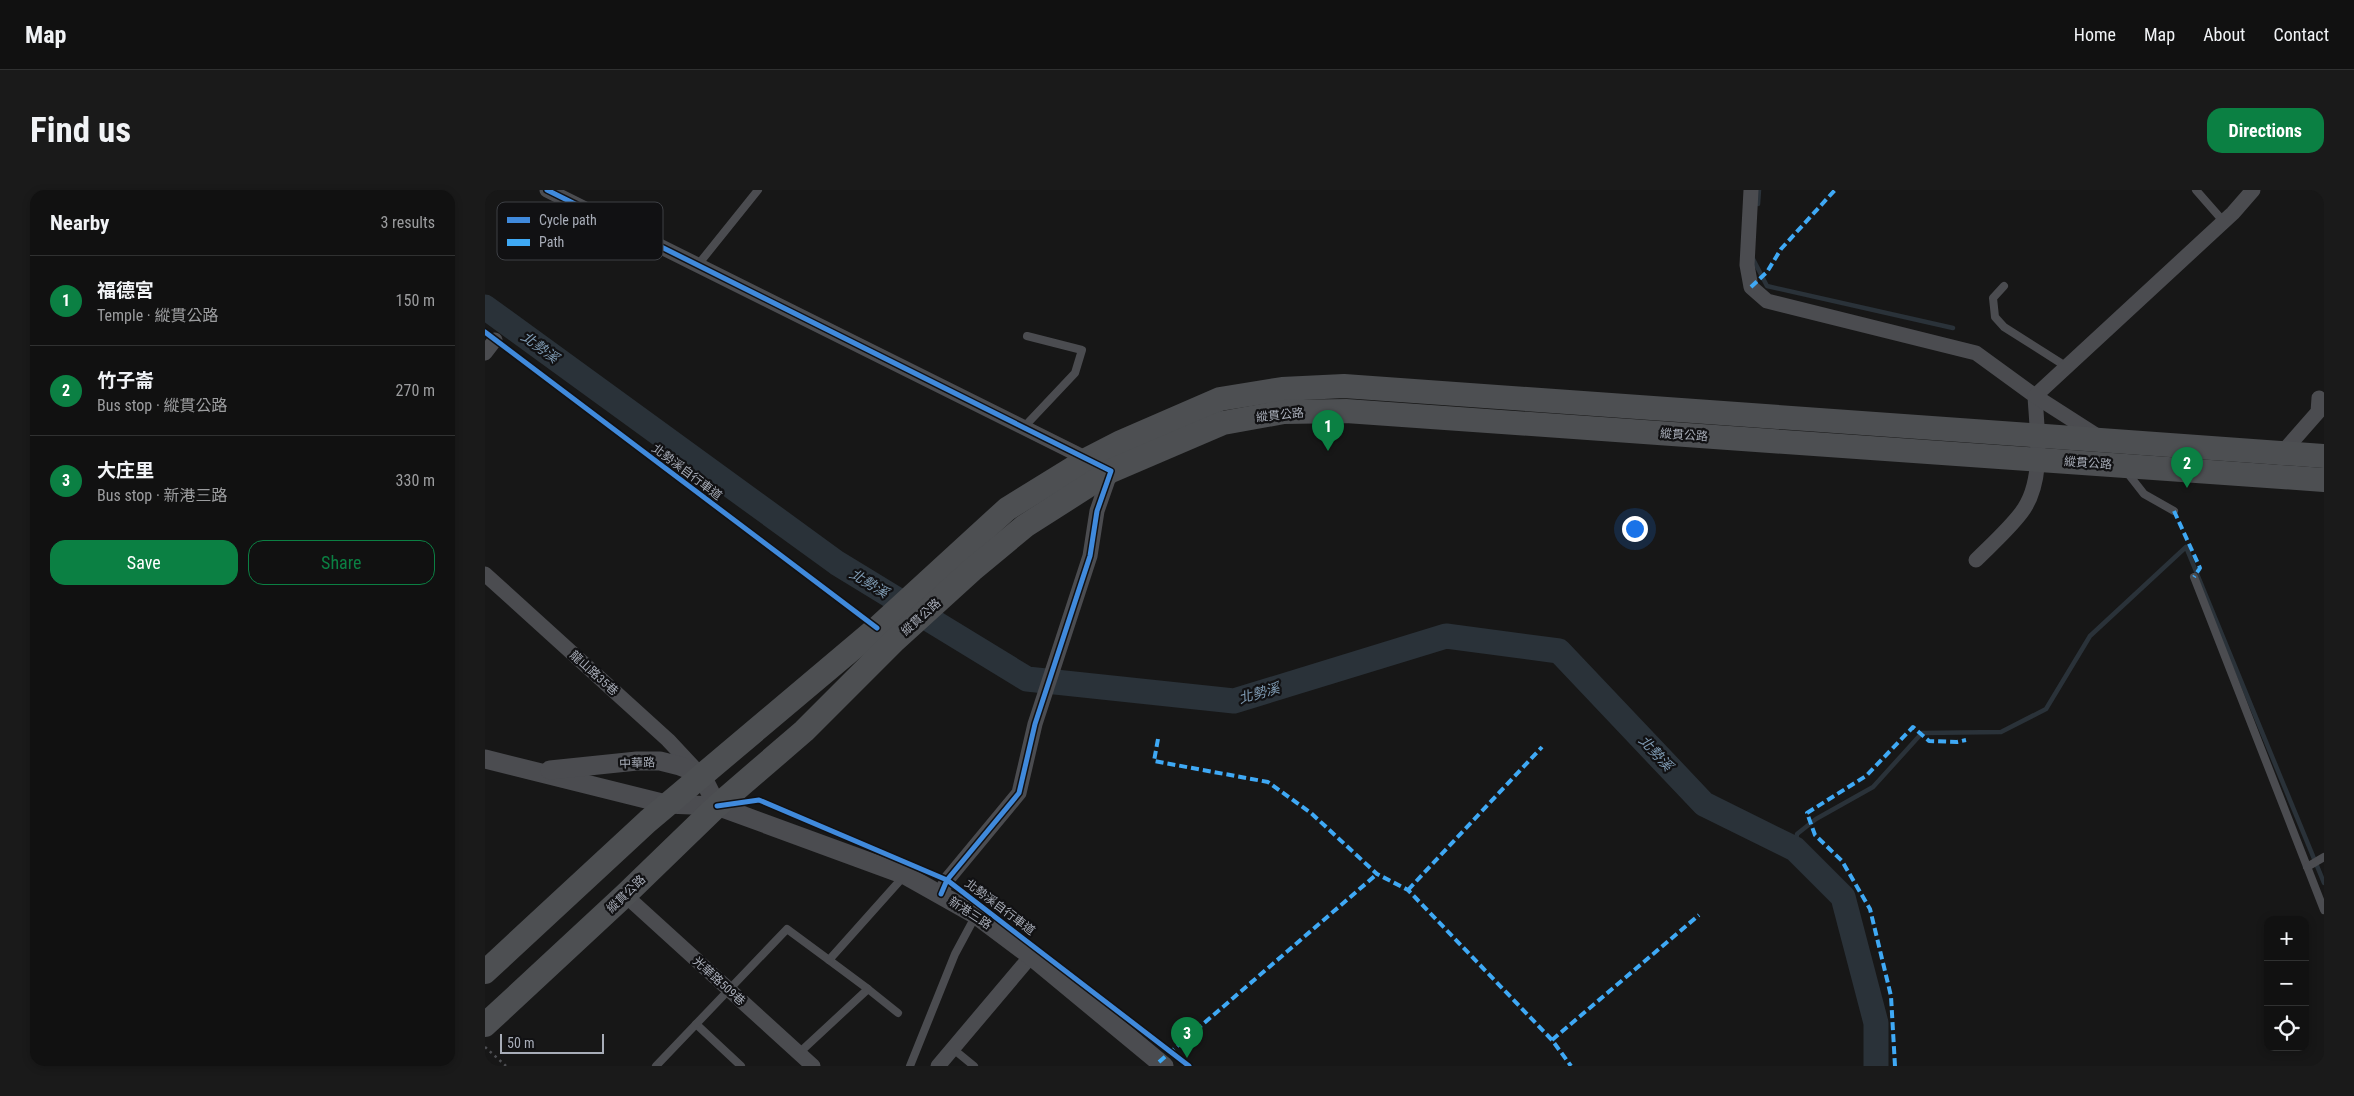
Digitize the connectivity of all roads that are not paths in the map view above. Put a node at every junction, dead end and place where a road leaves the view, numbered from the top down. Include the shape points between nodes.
1 (547, 190) edge
2 (758, 190) edge
3 (1751, 190) edge
4 (2196, 190) edge
5 (2253, 190) edge
6 (571, 202) edge
7 (2224, 222) junction
8 (663, 249) edge
9 (697, 266) junction
10 (2004, 286) dead end
11 (1027, 336) dead end
12 (495, 340) dead end
13 (485, 353) edge
14 (2067, 367) junction
15 (2035, 396) junction
16 (2319, 398) dead end
17 (1024, 427) junction
18 (2037, 437) junction
19 (2104, 440) junction
20 (2281, 453) junction
21 (2324, 456) edge
22 (1089, 459) junction
23 (2036, 460) junction
24 (2121, 466) junction
25 (1111, 471) junction
26 (2279, 477) junction
27 (2324, 480) edge
28 (2174, 511) dead end
29 (1976, 560) dead end
30 (963, 563) junction
31 (485, 574) edge
32 (2194, 576) dead end
33 (886, 634) junction
34 (485, 759) edge
35 (537, 771) junction
36 (701, 774) junction
37 (666, 804) junction
38 (717, 806) junction
39 (2323, 858) edge
40 (2308, 866) junction
41 (905, 875) junction
42 (941, 894) junction
43 (625, 895) junction
44 (2324, 910) edge
45 (976, 915) junction
46 (1031, 956) junction
47 (829, 960) junction
48 (485, 972) edge
49 (869, 989) junction
50 (729, 990) junction
51 (898, 1013) dead end
52 (485, 1024) edge
53 (696, 1024) junction
54 (952, 1048) junction
55 (799, 1053) junction
56 (660, 1065) edge
57 (1159, 1065) edge
58 (741, 1066) edge
59 (813, 1066) edge
60 (910, 1066) edge
61 (938, 1066) edge
62 (974, 1066) edge

1 - 6 street
2 - 9 lane
3 - 15 street via 1747,265 1751,287 1767,301 1977,353
4 - 7 lane
5 - 7 street
7 - 14 street
8 - 9 street
9 - 17 street
10 - 14 lane via 1993,298 1995,317 2004,327
11 - 17 lane via 1082,350 1075,373
12 - 13 street
14 - 15 street
15 - 18 street
15 - 19 street
16 - 20 street via 2318,412
17 - 22 street
18 - 19 main road, 縱貫公路
18 - 22 main road, 縱貫公路 via 1344,386 1282,389 1220,399
18 - 23 street
19 - 20 main road, 縱貫公路
19 - 24 street
20 - 21 main road, 縱貫公路
20 - 26 street
22 - 25 street
22 - 30 main road, 縱貫公路 via 1007,509
23 - 24 main road, 縱貫公路
23 - 25 main road, 縱貫公路 via 1346,411 1293,412 1223,423
23 - 29 street via 2034,489 2022,512
24 - 26 main road, 縱貫公路
24 - 28 lane via 2145,494
25 - 30 main road, 縱貫公路
25 - 42 street via 1097,511 1090,556 1035,724 1019,793 947,880
26 - 27 main road, 縱貫公路
30 - 33 main road, 縱貫公路
31 - 36 street, 龍山路35巷 via 668,740
32 - 40 lane
33 - 36 main road, 縱貫公路
33 - 38 main road, 縱貫公路 via 804,731
34 - 35 street, 中華路
35 - 36 street, 中華路 via 660,761
35 - 37 street, 中華路
36 - 37 main road, 縱貫公路
36 - 38 street
37 - 38 street, 中華路
37 - 48 main road, 縱貫公路
38 - 41 street, 新港三路
38 - 43 main road, 縱貫公路
39 - 40 lane
40 - 44 lane
41 - 42 street, 新港三路
41 - 47 lane
42 - 45 street, 新港三路
43 - 50 street, 光華路509巷
43 - 52 main road, 縱貫公路
45 - 46 street, 新港三路
45 - 60 lane via 955,954
46 - 54 street
46 - 57 street, 新港三路
47 - 49 lane
47 - 50 lane via 787,929
49 - 51 lane
49 - 55 lane
50 - 53 lane
50 - 55 street, 光華路509巷
53 - 56 lane
53 - 58 lane
54 - 61 street
54 - 62 lane
55 - 59 street, 光華路509巷

